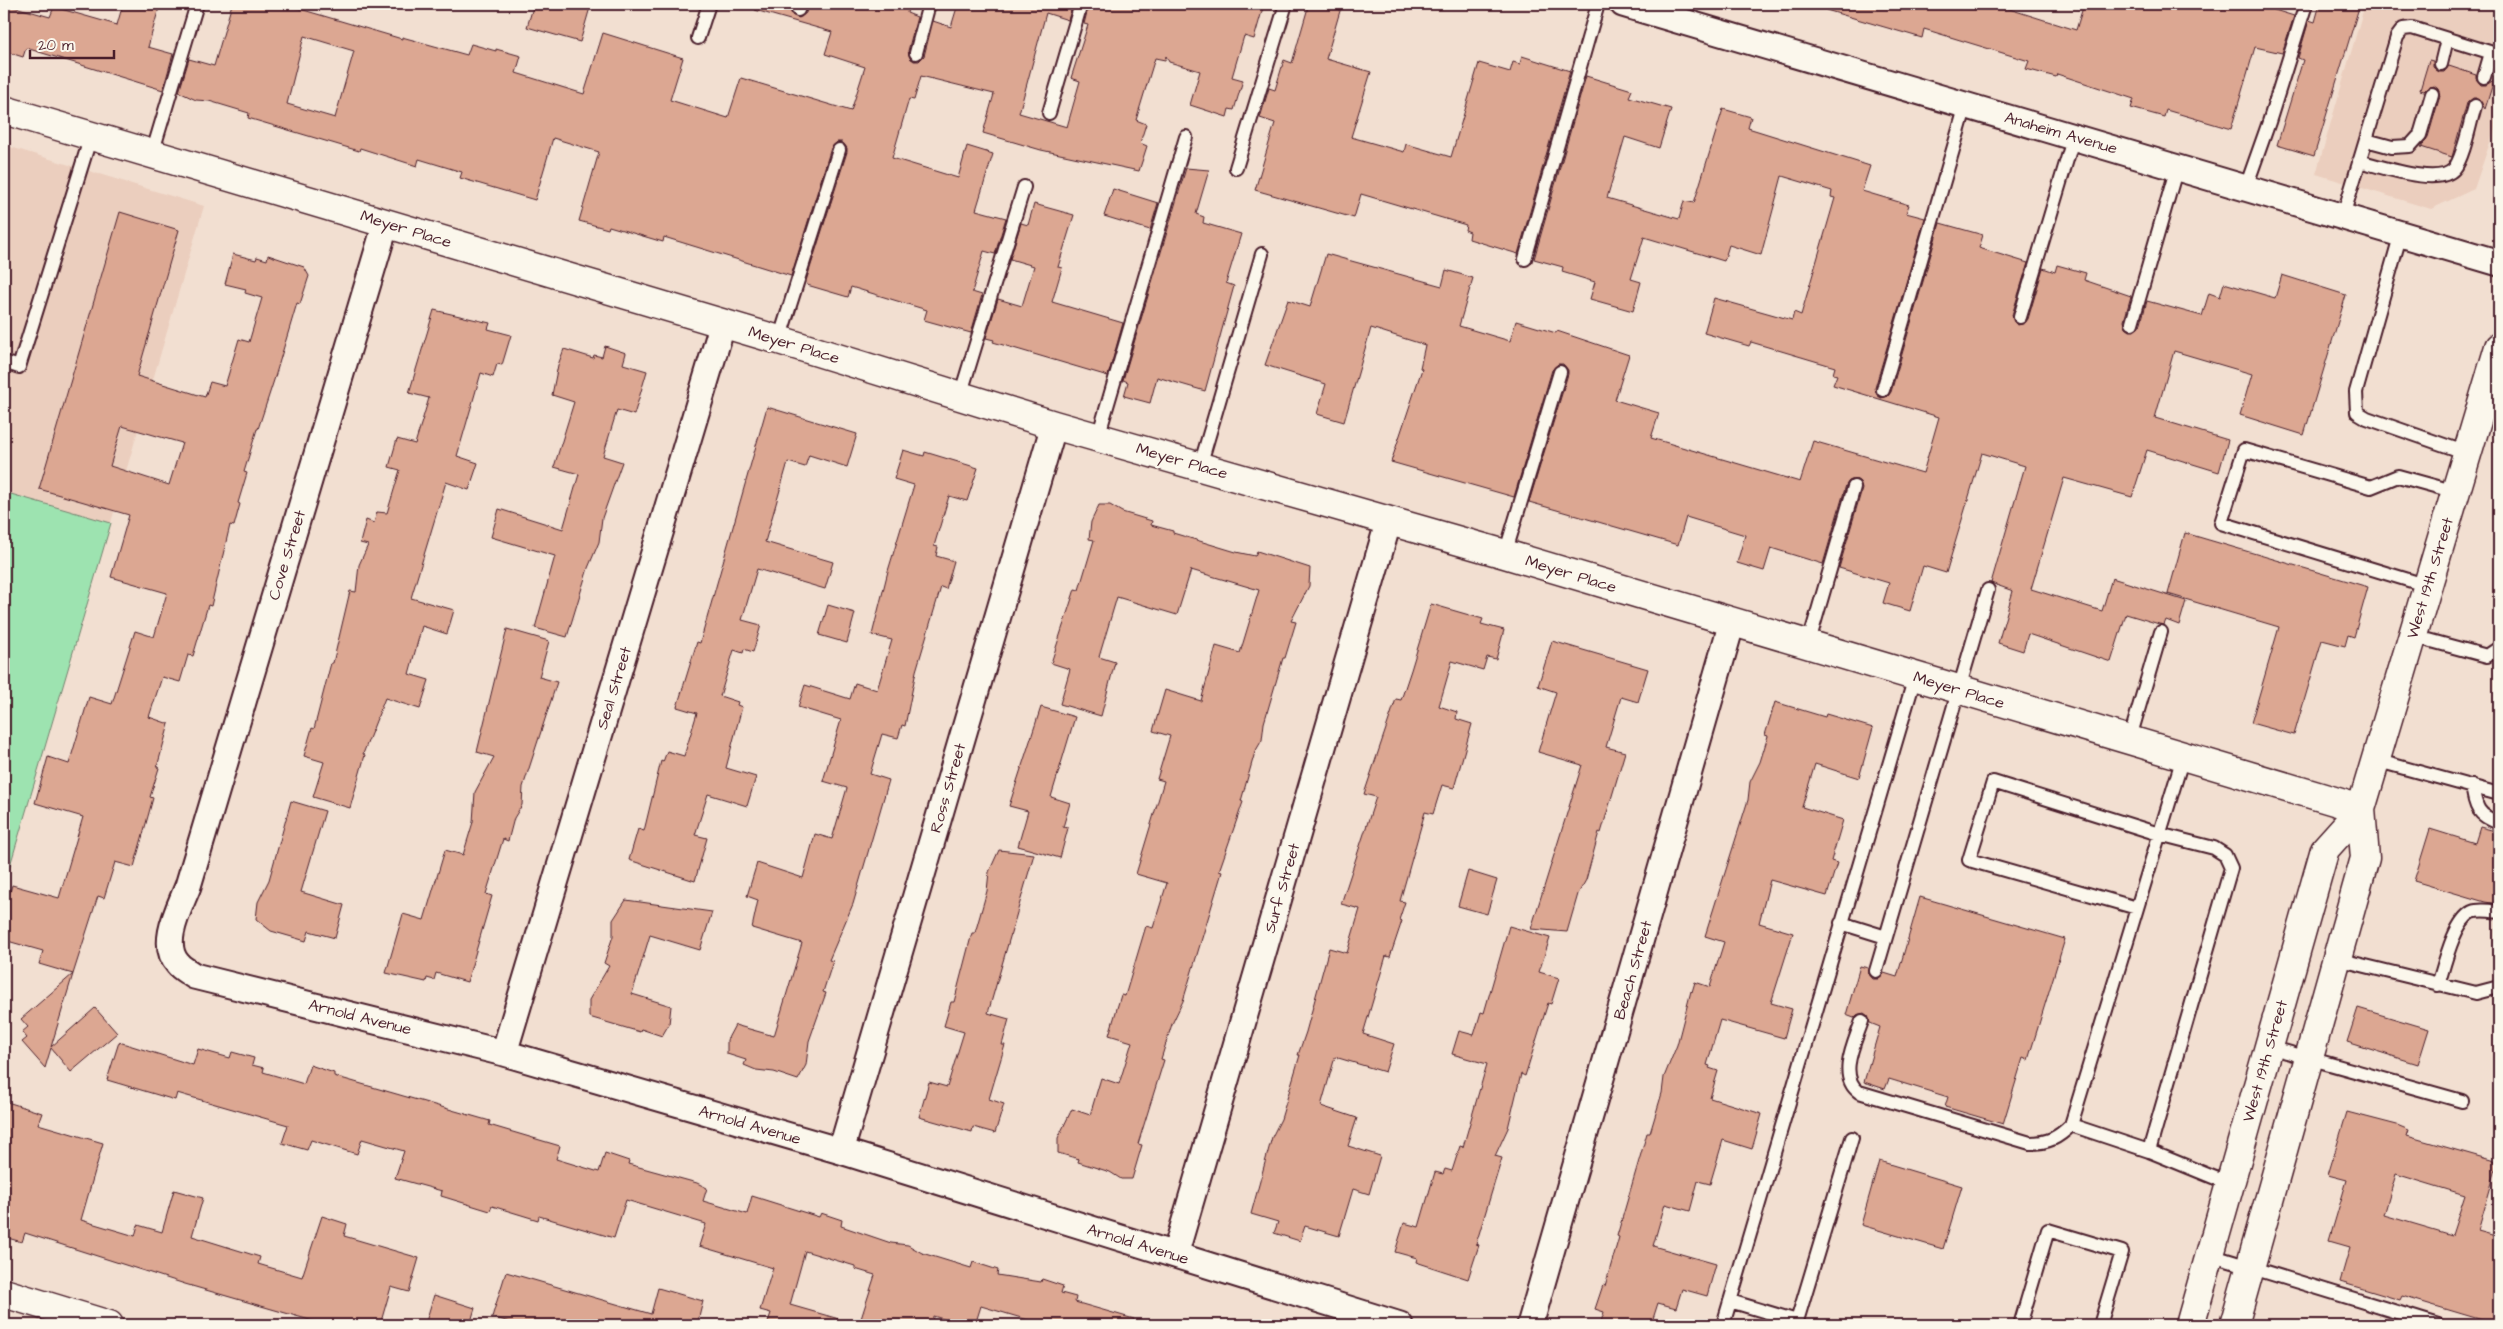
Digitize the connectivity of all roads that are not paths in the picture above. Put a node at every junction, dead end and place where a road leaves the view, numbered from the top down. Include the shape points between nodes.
1 (198, 4) edge
2 (709, 4) edge
3 (930, 4) edge
4 (1081, 4) edge
5 (1286, 4) edge
6 (1598, 4) edge
7 (1623, 4) edge
8 (2306, 4) edge
9 (698, 38) dead end
10 (2447, 39) junction
11 (916, 53) dead end
12 (2495, 54) edge
13 (2441, 64) dead end
14 (2484, 77) dead end
15 (2432, 94) dead end
16 (1966, 105) junction
17 (2475, 106) dead end
18 (4, 110) edge
19 (1049, 113) dead end
20 (91, 136) junction
21 (2074, 136) junction
22 (1186, 137) dead end
23 (2366, 140) junction
24 (839, 150) dead end
25 (152, 154) junction
26 (2359, 161) junction
27 (2177, 167) junction
28 (1236, 168) dead end
29 (1024, 186) dead end
30 (2246, 187) junction
31 (2343, 216) junction
32 (386, 223) junction
33 (2400, 233) junction
34 (1262, 254) dead end
35 (1524, 259) dead end
36 (2499, 264) edge
37 (2020, 317) dead end
38 (723, 323) junction
39 (2132, 323) dead end
40 (779, 340) junction
41 (2499, 346) edge
42 (4, 362) edge
43 (1560, 372) dead end
44 (1883, 390) dead end
45 (960, 396) junction
46 (1054, 425) junction
47 (1098, 437) junction
48 (2467, 453) junction
49 (1200, 466) junction
50 (1854, 487) dead end
51 (2456, 492) junction
52 (1389, 520) junction
53 (1505, 554) junction
54 (2428, 586) junction
55 (1988, 590) dead end
56 (1732, 622) junction
57 (2161, 632) dead end
58 (2413, 636) junction
59 (1808, 645) junction
60 (2499, 648) edge
61 (1915, 677) junction
62 (1958, 690) junction
63 (2129, 740) junction
64 (2182, 756) junction
65 (2375, 760) junction
66 (2472, 786) junction
67 (2499, 794) edge
68 (2361, 809) junction
69 (2499, 822) edge
70 (2159, 834) junction
71 (188, 886) joint
72 (2137, 908) junction
73 (2499, 912) edge
74 (1841, 923) junction
75 (1886, 937) junction
76 (2337, 958) junction
77 (1876, 971) dead end
78 (2438, 985) junction
79 (2499, 987) edge
80 (1862, 1021) dead end
81 (2269, 1047) junction
82 (504, 1053) junction
83 (2309, 1058) junction
84 (2462, 1100) dead end
85 (2071, 1125) junction
86 (1852, 1138) dead end
87 (841, 1151) junction
88 (2149, 1151) junction
89 (2230, 1184) junction
90 (1175, 1255) junction
91 (2210, 1255) junction
92 (2250, 1267) junction
93 (4, 1293) edge
94 (1730, 1301) junction
95 (1531, 1322) edge
96 (109, 1325) edge
97 (1400, 1325) edge
98 (1723, 1325) edge
99 (2020, 1325) edge
100 (2100, 1325) edge
101 (2192, 1325) edge
102 (2234, 1325) edge
103 (2439, 1325) edge

1 - 25 lane
2 - 9 lane
3 - 11 lane
4 - 19 lane
5 - 28 lane
6 - 35 lane
7 - 16 street, Anaheim Avenue
8 - 30 lane
10 - 12 lane
10 - 13 lane
10 - 23 lane via 2412,28 2403,30 2397,37
12 - 14 lane
15 - 23 lane via 2420,135 2410,146 2392,147
16 - 21 street, Anaheim Avenue
16 - 44 lane
17 - 26 lane via 2455,168 2449,173 2424,176
18 - 20 street, Meyer Place
20 - 25 street, Meyer Place
20 - 42 lane via 19,367
21 - 27 street, Anaheim Avenue
21 - 37 lane
22 - 47 lane
23 - 26 lane
24 - 40 lane
25 - 32 street, Meyer Place
26 - 31 lane
27 - 30 street, Anaheim Avenue
27 - 39 lane
29 - 45 lane
30 - 31 street, Anaheim Avenue
31 - 33 street, Anaheim Avenue
32 - 38 street, Meyer Place
32 - 71 street, Cove Street
33 - 36 street, Anaheim Avenue
33 - 48 lane via 2356,392 2357,412
34 - 49 lane
38 - 40 street, Meyer Place
38 - 82 street, Seal Street
40 - 45 street, Meyer Place
41 - 48 street, West 19th Street
43 - 53 lane
45 - 46 street, Meyer Place
46 - 47 street, Meyer Place
46 - 87 street, Ross Street
47 - 49 street, Meyer Place
48 - 51 street, West 19th Street
49 - 52 street, Meyer Place
50 - 59 lane
51 - 54 street, West 19th Street
51 - 54 lane via 2398,476 2371,487 2244,450 2221,523
52 - 53 street, Meyer Place
52 - 90 street, Surf Street
53 - 56 street, Meyer Place
54 - 58 street, West 19th Street
55 - 62 lane
56 - 59 street, Meyer Place
56 - 95 street, Beach Street
57 - 63 lane
58 - 60 lane via 2487,656
58 - 65 street, West 19th Street
59 - 61 street, Meyer Place
61 - 62 street, Meyer Place
61 - 74 lane
62 - 63 street, Meyer Place
62 - 75 lane
63 - 64 street, Meyer Place
64 - 68 street, Meyer Place
64 - 70 lane
65 - 66 lane
65 - 68 street, West 19th Street
66 - 67 lane
66 - 69 lane via 2476,808 2486,818
68 - 76 street, West 19th Street via 2365,858
68 - 81 street, West 19th Street via 2325,849
70 - 72 lane
70 - 72 lane via 1993,782 1969,860
70 - 88 lane via 2214,848 2225,855 2231,868
71 - 82 street, Arnold Avenue via 176,916 170,949 177,964 194,976
72 - 85 lane
73 - 78 lane via 2472,912 2459,924
74 - 75 lane
74 - 94 lane
75 - 77 lane
76 - 78 lane
76 - 83 street, West 19th Street
78 - 79 lane via 2476,992
80 - 85 lane via 1848,1065 1848,1080 1859,1092 2030,1143 2046,1143
81 - 83 lane
81 - 89 street, West 19th Street
82 - 87 street, Arnold Avenue
83 - 84 lane
83 - 92 street, West 19th Street
85 - 88 lane
86 - 94 lane via 1797,1321
87 - 90 street, Arnold Avenue
88 - 89 lane
89 - 91 street, West 19th Street
90 - 97 street, Arnold Avenue
91 - 92 lane
91 - 101 street, West 19th Street
92 - 102 street, West 19th Street
92 - 103 lane
93 - 96 street
94 - 98 lane
99 - 100 lane via 2048,1230 2122,1252

